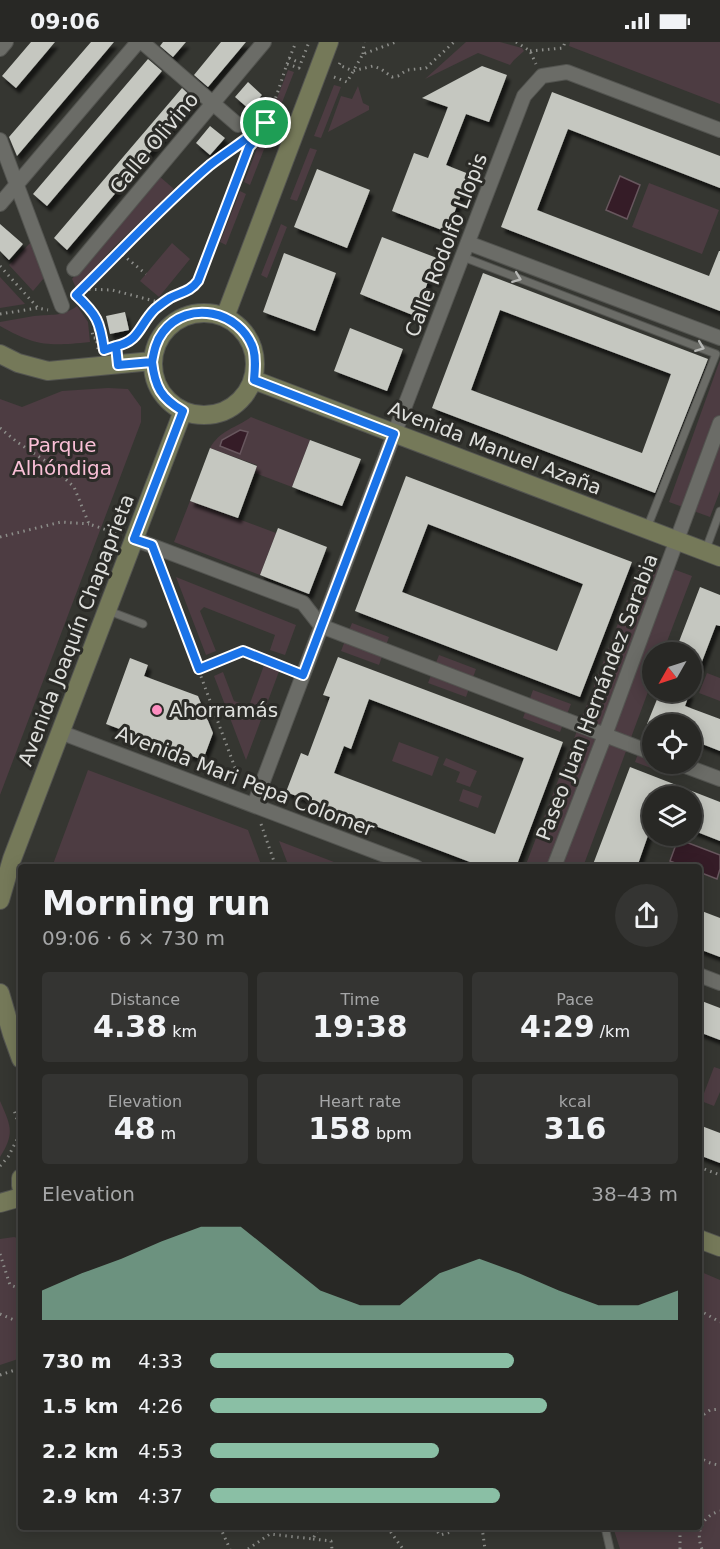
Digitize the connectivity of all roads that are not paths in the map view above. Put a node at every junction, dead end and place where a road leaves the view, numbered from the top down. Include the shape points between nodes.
1 (6, 42) edge
2 (140, 42) edge
3 (264, 42) edge
4 (329, 42) edge
5 (0, 50) edge
6 (213, 104) junction
7 (238, 125) dead end
8 (720, 130) edge
9 (0, 140) edge
10 (16, 185) junction
11 (0, 204) edge
12 (468, 243) junction
13 (462, 257) junction
14 (74, 269) dead end
15 (62, 306) road end
16 (225, 317) junction
17 (720, 339) edge
18 (0, 354) edge
19 (152, 362) junction
20 (254, 380) junction
21 (183, 411) junction
22 (720, 423) edge
23 (394, 434) junction
24 (720, 511) edge
25 (647, 530) junction
26 (134, 539) junction
27 (677, 541) junction
28 (712, 554) edge
29 (107, 610) junction
30 (143, 624) dead end
31 (321, 626) junction
32 (60, 732) junction
33 (605, 735) junction
34 (642, 749) edge
35 (702, 772) edge
36 (720, 779) edge
37 (254, 805) junction
38 (408, 864) edge
39 (555, 864) edge
40 (0, 900) edge
41 (702, 976) edge
42 (720, 982) edge
43 (0, 993) edge
44 (18, 1051) edge
45 (18, 1198) edge
46 (0, 1203) edge
47 (702, 1240) edge
48 (720, 1246) edge
49 (606, 1530) edge
50 (610, 1549) edge

1 - 5 street
2 - 6 street
2 - 10 street
3 - 6 street, Calle Olivino
4 - 16 street
6 - 7 street
6 - 14 street, Calle Olivino
8 - 12 street, Calle Rodolfo Llopis via 567,72 542,76 524,96
9 - 10 street
10 - 11 street
10 - 15 street
12 - 13 street, Calle Rodolfo Llopis
12 - 17 street
13 - 23 street, Calle Rodolfo Llopis
13 -> 25 lane via 716,354
16 - 19 street via 208,312 176,320 159,338
16 - 20 street via 247,336 253,349
18 - 19 street via 48,371
19 - 21 street via 160,392
20 - 21 street via 234,405 219,413
20 - 23 street, Avenida Manuel Azaña
21 - 26 street, Avenida Joaquín Chapaprieta
22 - 27 street, Paseo Juan Hernández Sarabia
23 - 25 street, Avenida Manuel Azaña
23 - 31 street, Calle Rodolfo Llopis
24 - 28 lane
25 - 27 street, Avenida Manuel Azaña
26 - 29 street, Avenida Joaquín Chapaprieta
26 - 31 street via 303,603
27 - 28 street, Avenida Manuel Azaña
27 - 33 street, Paseo Juan Hernández Sarabia
29 - 30 lane
29 - 32 street, Avenida Joaquín Chapaprieta
31 - 33 street
31 - 37 street, Calle Rodolfo Llopis
32 - 37 street, Avenida Mari Pepa Colomer
32 - 40 street, Avenida Joaquín Chapaprieta
33 - 34 street
33 - 39 street, Paseo Juan Hernández Sarabia
35 - 36 street
37 - 38 street, Avenida Mari Pepa Colomer
41 - 42 street
43 - 44 street
45 - 46 street
47 - 48 street
49 - 50 lane

